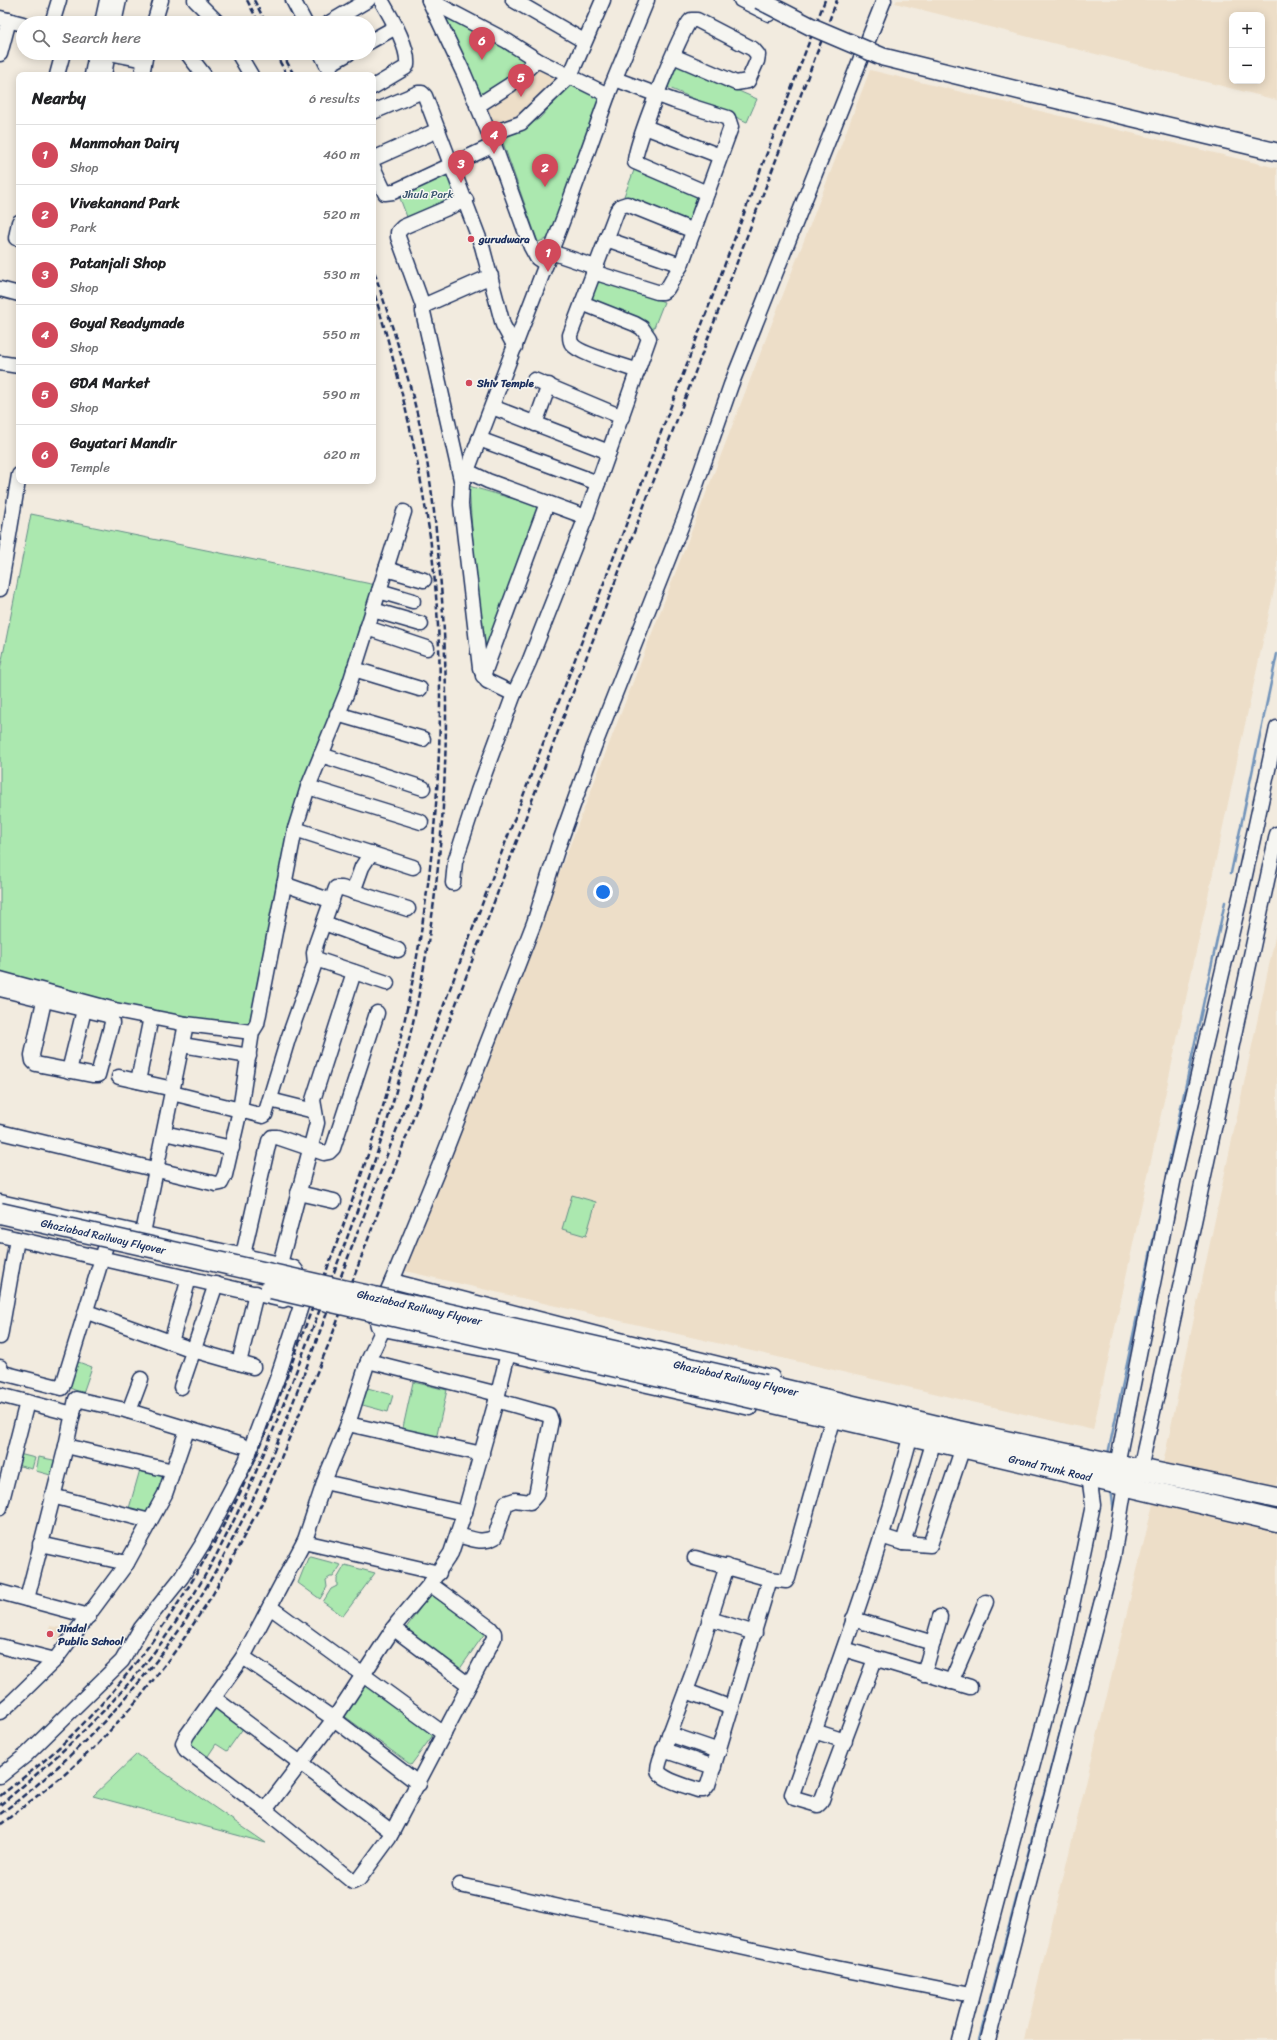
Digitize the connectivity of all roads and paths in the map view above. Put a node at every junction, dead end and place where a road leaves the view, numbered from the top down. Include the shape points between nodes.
1 (59, 0) edge
2 (106, 0) edge
3 (119, 0) edge
4 (161, 0) edge
5 (195, 0) edge
6 (293, 0) edge
7 (368, 0) edge
8 (381, 0) edge
9 (429, 0) edge
10 (513, 0) edge
11 (647, 0) edge
12 (741, 0) edge
13 (759, 0) edge
14 (782, 0) edge
15 (884, 0) edge
16 (600, 1) edge
17 (769, 14) dead end
18 (54, 16) edge
19 (103, 16) edge
20 (116, 16) edge
21 (156, 16) edge
22 (211, 16) edge
23 (301, 16) edge
24 (341, 16) edge
25 (4, 19) edge
26 (16, 22) edge
27 (396, 27) junction
28 (376, 38) edge
29 (584, 40) junction
30 (0, 54) edge
31 (673, 56) junction
32 (61, 60) edge
33 (95, 60) edge
34 (107, 60) edge
35 (144, 60) edge
36 (192, 60) edge
37 (242, 60) edge
38 (536, 60) junction
39 (58, 72) edge
40 (93, 72) edge
41 (105, 72) edge
42 (142, 72) edge
43 (202, 72) edge
44 (249, 72) edge
45 (570, 76) junction
46 (614, 79) junction
47 (376, 84) edge
48 (1031, 89) junction
49 (608, 95) junction
50 (657, 95) junction
51 (478, 106) junction
52 (376, 111) edge
53 (645, 127) junction
54 (438, 130) junction
55 (492, 139) junction
56 (1277, 140) edge
57 (1277, 152) edge
58 (720, 156) junction
59 (376, 158) edge
60 (452, 166) junction
61 (376, 173) edge
62 (707, 193) junction
63 (466, 200) junction
64 (694, 231) junction
65 (606, 239) junction
66 (549, 258) junction
67 (681, 265) junction
68 (594, 269) junction
69 (491, 276) junction
70 (0, 289) edge
71 (16, 293) edge
72 (582, 303) junction
73 (423, 306) junction
74 (515, 347) junction
75 (0, 363) edge
76 (16, 366) edge
77 (638, 371) junction
78 (534, 380) dead end
79 (549, 385) junction
80 (492, 407) junction
81 (622, 417) junction
82 (535, 424) junction
83 (480, 439) junction
84 (609, 452) junction
85 (465, 478) junction
86 (598, 483) junction
87 (17, 484) edge
88 (547, 503) junction
89 (404, 512) dead end
90 (586, 517) junction
91 (386, 569) junction
92 (424, 580) dead end
93 (1, 581) edge
94 (379, 591) junction
95 (413, 601) dead end
96 (373, 610) junction
97 (421, 624) dead end
98 (367, 628) junction
99 (427, 648) dead end
100 (354, 670) junction
101 (483, 676) junction
102 (420, 689) dead end
103 (514, 694) junction
104 (337, 714) junction
105 (1277, 728) edge
106 (423, 739) dead end
107 (321, 755) junction
108 (308, 787) junction
109 (423, 788) dead end
110 (420, 822) dead end
111 (295, 829) junction
112 (1277, 834) edge
113 (371, 853) junction
114 (413, 867) dead end
115 (453, 883) dead end
116 (284, 884) junction
117 (353, 892) junction
118 (332, 901) junction
119 (408, 909) dead end
120 (324, 923) junction
121 (398, 950) dead end
122 (316, 959) junction
123 (354, 972) junction
124 (0, 979) edge
125 (387, 983) dead end
126 (0, 989) edge
127 (44, 1001) junction
128 (84, 1010) junction
129 (377, 1013) dead end
130 (151, 1017) junction
131 (186, 1024) junction
132 (252, 1032) junction
133 (182, 1045) junction
134 (249, 1056) junction
135 (69, 1071) junction
136 (119, 1077) dead end
137 (138, 1081) junction
138 (172, 1091) junction
139 (270, 1100) junction
140 (240, 1110) junction
141 (314, 1111) junction
142 (0, 1132) edge
143 (164, 1133) junction
144 (232, 1148) junction
145 (310, 1148) junction
146 (156, 1170) junction
147 (298, 1193) junction
148 (334, 1201) dead end
149 (0, 1202) edge
150 (0, 1213) edge
151 (0, 1226) edge
152 (112, 1227) junction
153 (143, 1233) junction
154 (0, 1235) edge
155 (17, 1240) junction
156 (243, 1255) junction
157 (102, 1259) junction
158 (280, 1264) junction
159 (189, 1278) junction
160 (392, 1281) junction
161 (216, 1284) junction
162 (256, 1293) junction
163 (288, 1298) junction
164 (87, 1312) junction
165 (518, 1314) junction
166 (383, 1328) junction
167 (0, 1337) edge
168 (171, 1342) junction
169 (193, 1350) junction
170 (508, 1354) junction
171 (368, 1361) junction
172 (239, 1363) junction
173 (0, 1367) edge
174 (253, 1367) dead end
175 (141, 1379) dead end
176 (181, 1386) dead end
177 (763, 1393) junction
178 (0, 1395) edge
179 (497, 1397) junction
180 (27, 1402) junction
181 (129, 1411) junction
182 (832, 1411) junction
183 (73, 1414) junction
184 (348, 1424) junction
185 (912, 1427) junction
186 (187, 1430) junction
187 (934, 1440) junction
188 (241, 1445) dead end
189 (66, 1446) junction
190 (963, 1447) junction
191 (482, 1454) junction
192 (1117, 1464) junction
193 (1140, 1469) junction
194 (173, 1471) junction
195 (1089, 1476) junction
196 (324, 1482) junction
197 (1125, 1485) junction
198 (52, 1496) junction
199 (1277, 1498) edge
200 (0, 1508) edge
201 (465, 1513) junction
202 (150, 1521) junction
203 (1277, 1521) edge
204 (458, 1534) junction
205 (881, 1536) junction
206 (304, 1542) junction
207 (903, 1543) junction
208 (40, 1544) junction
209 (694, 1558) dead end
210 (127, 1563) junction
211 (727, 1566) junction
212 (434, 1579) junction
213 (770, 1579) junction
214 (0, 1592) edge
215 (27, 1599) junction
216 (986, 1602) dead end
217 (270, 1607) junction
218 (89, 1616) junction
219 (940, 1617) dead end
220 (710, 1619) junction
221 (853, 1619) junction
222 (393, 1628) junction
223 (754, 1632) junction
224 (933, 1643) junction
225 (0, 1646) edge
226 (844, 1649) junction
227 (243, 1657) junction
228 (875, 1659) junction
229 (55, 1660) junction
230 (363, 1673) junction
231 (924, 1674) junction
232 (951, 1682) junction
233 (469, 1685) junction
234 (970, 1687) dead end
235 (686, 1691) junction
236 (214, 1698) junction
237 (7, 1700) edge
238 (732, 1708) junction
239 (0, 1712) edge
240 (334, 1719) junction
241 (814, 1731) junction
242 (444, 1734) junction
243 (669, 1734) junction
244 (845, 1741) junction
245 (663, 1750) junction
246 (719, 1751) junction
247 (301, 1763) junction
248 (714, 1767) junction
249 (0, 1776) edge
250 (419, 1784) junction
251 (265, 1810) junction
252 (392, 1832) junction
253 (460, 1885) dead end
254 (971, 1995) junction
255 (960, 2040) edge
256 (988, 2040) edge

1 - 18 street
2 - 19 street
3 - 20 street
4 - 21 street
5 - 22 street
6 - 23 street
7 - 24 street
8 - 27 street
9 - 38 street via 507,41
9 - 51 street
10 - 29 street
11 - 46 street
12 - 17 street
13 - 48 main road, bridge via 810,26 883,57
14 - 48 main road via 843,31 902,53
15 - 160 street via 731,385 686,514 594,748 534,923
16 - 29 street
25 - 26 street
25 - 30 street
27 - 28 street
27 - 47 street via 407,64 405,68
29 - 45 street
31 - 31 street via 686,25 691,20 697,20 753,49 758,55 748,81 736,83
31 - 50 street
32 - 39 street
33 - 40 street
34 - 41 street
35 - 42 street
36 - 43 street
37 - 44 street
38 - 45 street
38 - 51 street via 510,85
45 - 49 street
45 - 55 street via 521,123
46 - 49 street
46 - 50 street
48 - 56 main road
48 - 57 main road
49 - 66 street
50 - 53 street
50 - 58 street via 728,118 731,127
51 - 55 street
52 - 54 street via 422,93
53 - 58 street
53 - 62 street via 635,162
54 - 59 street
54 - 60 street
55 - 60 street
55 - 66 street via 531,247 537,258
58 - 62 street
60 - 61 street via 393,192 385,192
60 - 63 street
62 - 64 street
63 - 69 street
63 - 73 street via 403,227 398,232
64 - 65 street via 627,204 618,209
64 - 67 street
65 - 67 street
65 - 68 street
66 - 68 street
66 - 74 street
67 - 68 street via 663,292
68 - 72 street
69 - 73 street
69 - 74 street via 503,325
70 - 71 street
72 - 77 street via 635,324 648,333 649,338
72 - 77 street via 570,335 574,347
73 - 85 street
74 - 80 street
75 - 76 street
77 - 81 street
78 - 79 street
79 - 81 street
79 - 82 street
80 - 82 street
80 - 83 street
81 - 84 street
82 - 84 street
83 - 85 street
83 - 86 street
84 - 86 street
85 - 88 street via 488,481
85 - 101 street via 462,512
86 - 90 street
87 - 93 street
88 - 90 street
88 - 101 street
89 - 91 street
90 - 103 street
91 - 92 street
91 - 94 street
94 - 95 street
94 - 96 street
96 - 97 street
96 - 98 street
98 - 99 street
98 - 100 street
100 - 102 street
100 - 104 street
101 - 103 street via 487,681
103 - 115 street via 457,854
104 - 106 street
104 - 107 street
105 - 192 street via 1174,1177
107 - 108 street
107 - 109 street
108 - 110 street
108 - 111 street
111 - 113 street
111 - 116 street
112 - 193 street
113 - 114 street
113 - 117 street via 362,867
116 - 118 street
116 - 132 street via 257,1024
117 - 118 street via 338,887
117 - 119 street
118 - 120 street
120 - 121 street
120 - 122 street via 316,944
122 - 123 street
122 - 139 street
123 - 125 street
123 - 141 street via 313,1100
124 - 130 street
126 - 127 street
127 - 128 street
127 - 135 street via 32,1061
128 - 135 street
128 - 135 street via 107,1015 112,1023 98,1074
129 - 145 street via 332,1148 324,1153
130 - 131 street
130 - 137 street
131 - 132 street
131 - 133 street
132 - 134 street
133 - 134 street
133 - 138 street
134 - 140 street
136 - 137 street
137 - 138 street
138 - 140 street
138 - 143 street
139 - 140 street via 263,1116
139 - 141 street
140 - 144 street
141 - 145 street via 317,1123
142 - 146 street
143 - 144 street
143 - 146 street
144 - 146 street via 221,1183
145 - 147 street
145 - 156 street via 278,1137 272,1137 269,1141
146 - 153 street
147 - 148 street
147 - 158 street
149 - 152 street
150 - 177 highway, Ghaziabad Railway Flyover, bridge
151 - 177 highway, Ghaziabad Railway Flyover, bridge
152 - 153 street
152 - 157 street
153 - 156 street
154 - 155 street
155 - 157 street
155 - 167 street
156 - 158 street
157 - 159 street
157 - 164 street
158 - 163 street via 294,1268 297,1272
159 - 161 street
159 - 168 street
160 - 165 street
160 - 166 street via 377,1318 378,1326
161 - 162 street
161 - 169 street
162 - 163 street via 283,1300
162 - 172 street
163 - 249 street via 302,1303 278,1376 246,1461 203,1543 181,1578 141,1628 122,1660 26,1755
164 - 168 street
164 - 173 street via 62,1388 3,1373
165 - 170 street
165 - 182 street via 816,1387
166 - 170 street
166 - 171 street
168 - 169 street
169 - 172 street
169 - 176 street
170 - 179 street
170 - 182 street via 775,1413
171 - 179 street
171 - 184 street
172 - 174 street
175 - 181 street
177 - 182 highway, Ghaziabad Railway Flyover
178 - 180 street
179 - 191 street
179 - 204 street via 549,1415 551,1421 536,1495 530,1502 515,1500 506,1503 495,1537 479,1542
180 - 183 street
180 - 200 street
181 - 183 street via 76,1399
181 - 186 street
182 - 185 highway, Grand Trunk Road
182 - 213 street via 788,1578 783,1581
183 - 189 street
184 - 191 street
184 - 196 street
185 - 187 highway, Grand Trunk Road
185 - 192 highway, Grand Trunk Road
185 - 205 street
186 - 188 street
186 - 194 street
187 - 190 highway, Grand Trunk Road
187 - 207 street
189 - 194 street
189 - 198 street
190 - 195 highway, Grand Trunk Road
190 - 207 street via 932,1541 927,1546
191 - 201 street
192 - 193 highway, Grand Trunk Road
192 - 197 street
193 - 197 street
193 - 199 highway, Grand Trunk Road
194 - 202 street via 165,1494
195 - 197 highway, Grand Trunk Road
195 - 254 street via 1093,1505 1061,1658
196 - 201 street
196 - 206 street
197 - 203 highway, Grand Trunk Road
197 - 256 street via 1113,1558
198 - 202 street
198 - 208 street
201 - 204 street
202 - 210 street
204 - 212 street via 451,1553
205 - 207 street
205 - 221 street
206 - 212 street
206 - 217 street
208 - 210 street
208 - 215 street
209 - 211 street
210 - 218 street
211 - 213 street
211 - 220 street
212 - 222 street
212 - 233 street via 494,1633 494,1638
213 - 223 street
214 - 215 street
215 - 218 street
216 - 232 street
217 - 227 street
217 - 230 street
218 - 229 street
219 - 224 street
220 - 223 street
220 - 235 street
221 - 224 street
221 - 226 street
222 - 230 street
222 - 233 street
223 - 238 street
224 - 231 street
225 - 229 street
226 - 228 street
226 - 241 street
227 - 236 street
227 - 240 street
228 - 231 street
228 - 244 street
229 - 237 street
230 - 240 street
230 - 242 street
231 - 232 street
232 - 234 street
233 - 242 street
235 - 238 street
235 - 243 street
236 - 247 street
236 - 251 street via 187,1735 183,1743 186,1750
237 - 239 street
238 - 246 street
240 - 247 street
240 - 250 street
241 - 244 street
241 - 244 street via 792,1794 798,1800 818,1805 821,1802
242 - 250 street
243 - 245 street
243 - 246 street
245 - 248 street
245 - 248 street via 658,1770 660,1775 698,1790 704,1790 708,1785
246 - 248 street
247 - 251 street
247 - 252 street
250 - 252 street
251 - 252 street via 353,1882 359,1879
253 - 254 street
254 - 255 street

